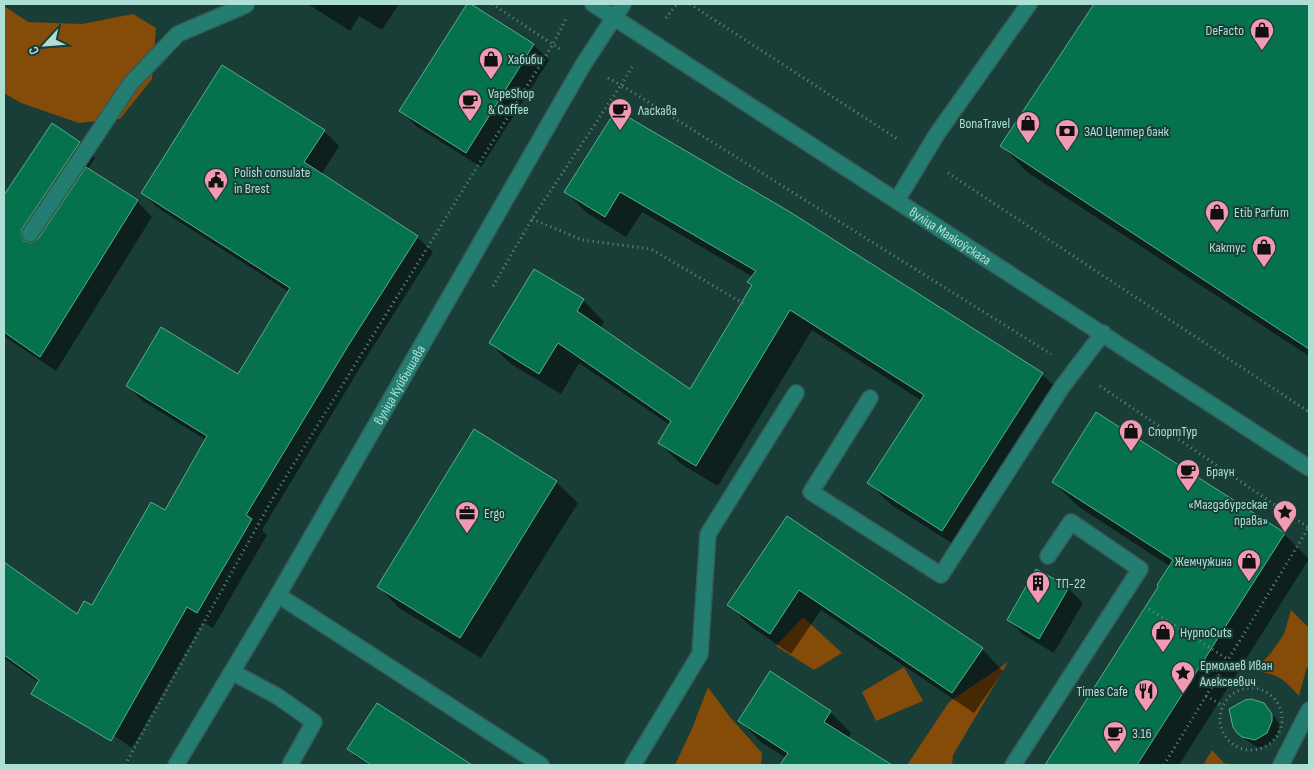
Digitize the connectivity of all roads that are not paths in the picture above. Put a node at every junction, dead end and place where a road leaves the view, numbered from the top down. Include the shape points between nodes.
1 (248, 4) edge
2 (593, 4) edge
3 (1029, 4) edge
4 (618, 10) edge
5 (897, 200) junction
6 (30, 234) dead end
7 (1103, 333) junction
8 (796, 392) dead end
9 (870, 398) dead end
10 (1309, 468) edge
11 (1048, 556) dead end
12 (278, 596) junction
13 (232, 672) junction
14 (1309, 710) edge
15 (297, 763) edge
16 (176, 765) edge
17 (541, 765) edge
18 (633, 765) edge
19 (1013, 765) edge
20 (1281, 765) edge

1 - 6 street via 178,34 131,83
2 - 4 street, вуліца Маякоўскага
3 - 5 street via 923,156
4 - 5 street, вуліца Маякоўскага
4 - 12 street, вуліца Куйбышава via 583,65
5 - 7 street, вуліца Маякоўскага
7 - 9 street via 1062,388 941,575 811,492
7 - 10 street, вуліца Маякоўскага
8 - 18 street via 708,534 700,654
11 - 19 street via 1071,522 1140,569
12 - 13 street, вуліца Куйбышава
12 - 17 street
13 - 15 street via 277,696 314,722
13 - 16 street, вуліца Куйбышава
14 - 20 street

